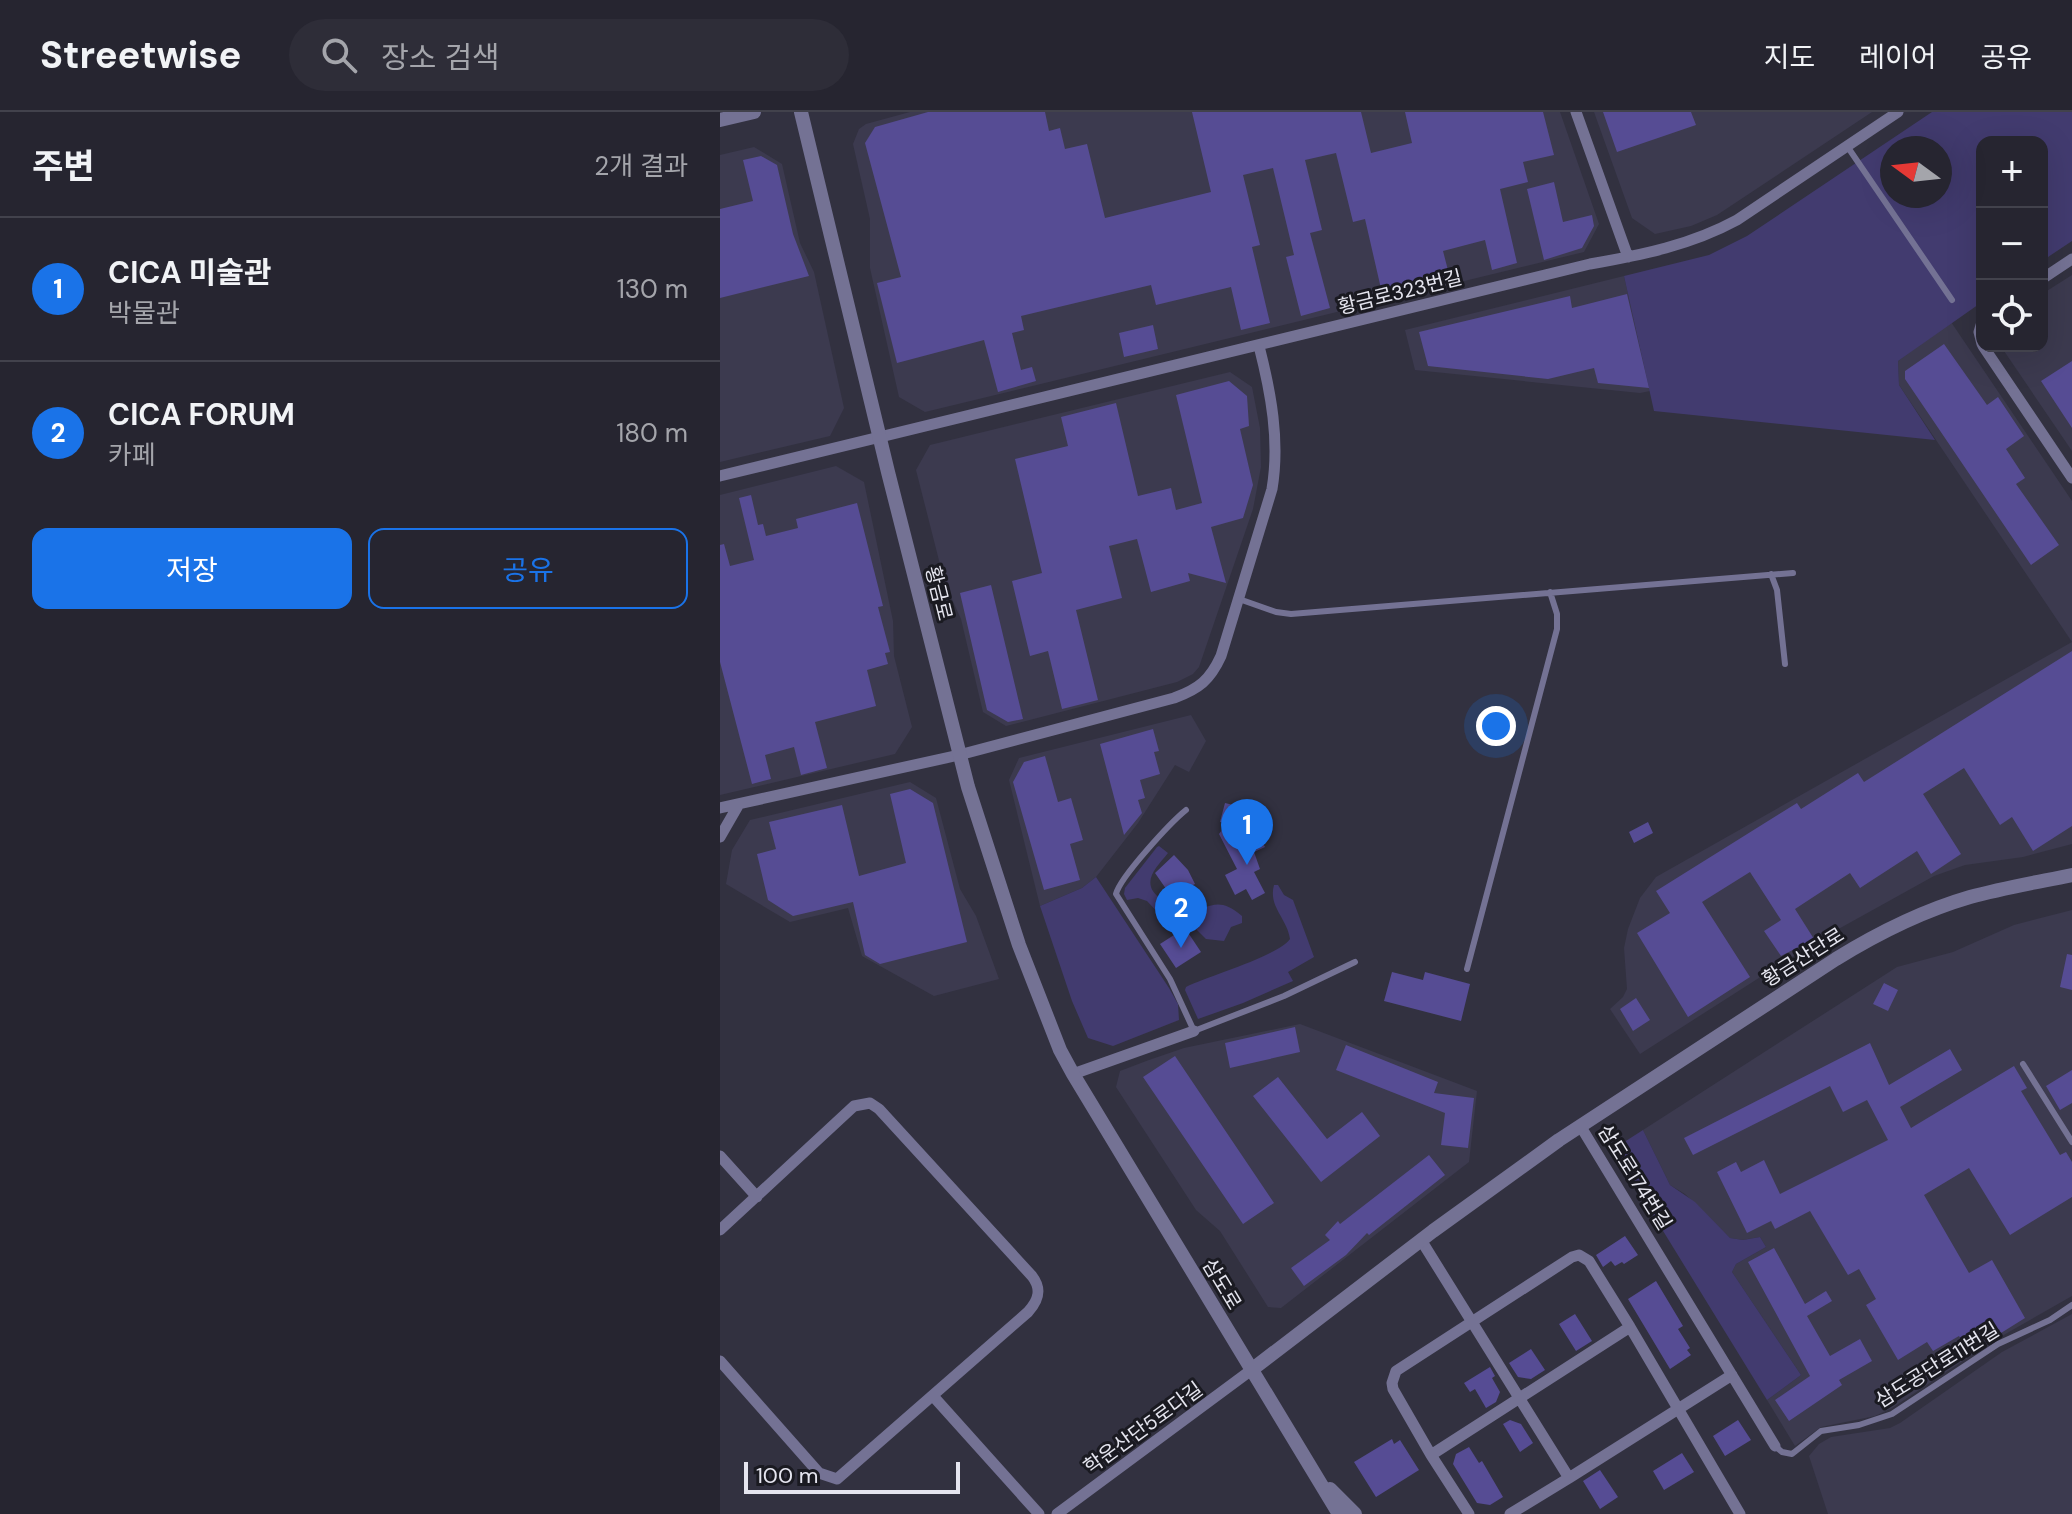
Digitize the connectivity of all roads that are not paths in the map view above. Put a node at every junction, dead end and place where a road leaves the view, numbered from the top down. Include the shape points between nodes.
1 (754, 112) edge
2 (801, 112) edge
3 (1576, 112) edge
4 (1898, 112) edge
5 (720, 120) edge
6 (1847, 146) junction
7 (1628, 257) junction
8 (2072, 259) edge
9 (2048, 275) edge
10 (1952, 300) dead end
11 (1259, 346) junction
12 (1988, 352) edge
13 (879, 437) junction
14 (720, 476) edge
15 (2072, 478) edge
16 (1793, 573) dead end
17 (1771, 574) junction
18 (1550, 592) junction
19 (1239, 599) junction
20 (1785, 664) dead end
21 (959, 755) junction
22 (739, 804) junction
23 (720, 808) edge
24 (1186, 810) dead end
25 (720, 837) edge
26 (2072, 875) edge
27 (1355, 962) dead end
28 (1467, 969) dead end
29 (1194, 1031) junction
30 (2023, 1064) dead end
31 (1073, 1074) junction
32 (1581, 1127) junction
33 (2072, 1142) edge
34 (720, 1156) edge
35 (757, 1197) junction
36 (720, 1230) edge
37 (1421, 1240) junction
38 (2072, 1305) edge
39 (1472, 1322) junction
40 (1630, 1327) junction
41 (720, 1361) edge
42 (1250, 1371) junction
43 (1732, 1375) junction
44 (933, 1396) junction
45 (1518, 1398) junction
46 (1677, 1408) junction
47 (1775, 1446) joint
48 (1431, 1455) junction
49 (1316, 1475) junction
50 (1569, 1478) junction
51 (1039, 1514) edge
52 (1057, 1514) edge
53 (1339, 1514) edge
54 (1355, 1514) edge
55 (1469, 1514) edge
56 (1510, 1514) edge
57 (1740, 1514) edge

1 - 5 street
2 - 13 street, 황금로
3 - 7 street
4 - 6 street, 황금로323번길
6 - 7 street, 황금로323번길 via 1713,233
6 - 10 lane
7 - 11 street, 황금로323번길
8 - 9 street
11 - 13 street, 황금로323번길
11 - 19 street via 1274,415 1274,476
12 - 15 street
13 - 14 street, 황금로323번길
13 - 21 street, 황금로
16 - 17 lane
17 - 18 lane
17 - 20 lane
18 - 19 lane via 1291,614
18 - 28 lane via 1557,629
19 - 21 street via 1215,669 1199,688
21 - 22 street
21 - 31 street, 황금로 via 1019,945
22 - 23 street
22 - 25 street
24 - 29 lane via 1116,890 1181,999
26 - 32 street, 황금산단로 via 1971,897 1878,933
27 - 29 lane
29 - 31 street
30 - 33 lane
31 - 42 street, 삼도로
32 - 37 street, 삼도로174번길
32 - 43 street, 삼도로174번길
34 - 35 street
35 - 36 street
35 - 44 street via 854,1106 870,1103 1032,1276 1039,1292 1035,1305
37 - 39 street
37 - 42 street, 삼도로174번길
38 - 47 lane, 삼도공단로11번길 via 1998,1344 1892,1414 1821,1431 1792,1454
39 - 40 street via 1579,1255 1589,1261
39 - 45 street
39 - 48 street via 1393,1376 1398,1399
40 - 45 street
40 - 46 street
41 - 44 street via 819,1473 837,1479
42 - 49 street, 삼도로
42 - 52 street, 학운산단5로다길
43 - 46 street
43 - 47 street, 삼도로174번길
44 - 51 street
45 - 48 street
45 - 50 street
46 - 50 street
46 - 57 street
48 - 55 street
49 - 53 street, 삼도로
49 - 54 street
50 - 56 street

